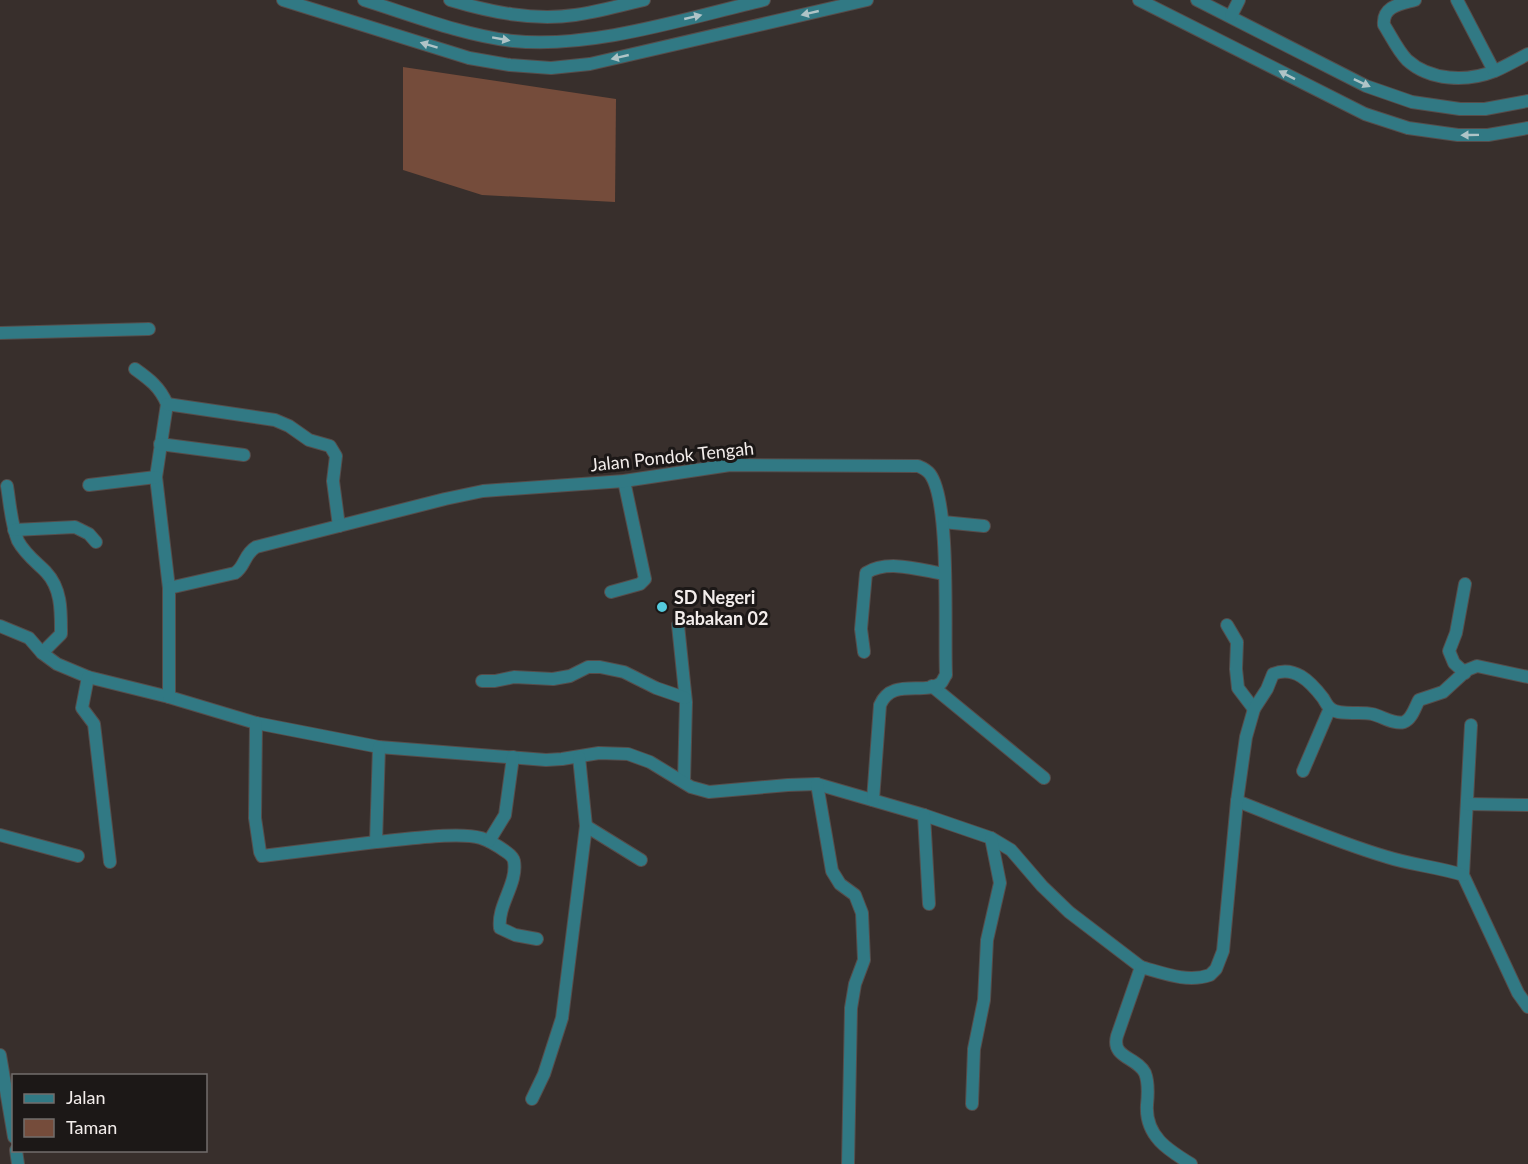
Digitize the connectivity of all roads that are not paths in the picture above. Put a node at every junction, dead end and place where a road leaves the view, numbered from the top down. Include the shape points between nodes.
1 (283, 0) edge
2 (364, 0) edge
3 (450, 0) edge
4 (764, 0) edge
5 (867, 0) edge
6 (1139, 0) edge
7 (1197, 0) edge
8 (1239, 0) edge
9 (1415, 0) edge
10 (1457, 0) edge
11 (636, 1) edge
12 (1231, 16) junction
13 (1528, 54) edge
14 (1494, 71) junction
15 (1528, 101) edge
16 (1528, 128) edge
17 (149, 329) dead end
18 (0, 333) edge
19 (135, 369) dead end
20 (167, 404) junction
21 (160, 444) junction
22 (244, 455) dead end
23 (156, 477) junction
24 (624, 481) junction
25 (89, 485) dead end
26 (7, 486) dead end
27 (943, 522) junction
28 (339, 526) junction
29 (984, 526) dead end
30 (14, 530) junction
31 (96, 543) dead end
32 (944, 574) junction
33 (1465, 584) dead end
34 (169, 588) junction
35 (611, 592) dead end
36 (678, 625) dead end
37 (1227, 625) dead end
38 (0, 626) edge
39 (864, 652) dead end
40 (42, 653) junction
41 (1465, 673) junction
42 (88, 676) junction
43 (1528, 677) edge
44 (482, 681) dead end
45 (932, 686) junction
46 (169, 697) junction
47 (685, 698) junction
48 (1330, 708) junction
49 (1254, 710) junction
50 (256, 723) junction
51 (1471, 725) dead end
52 (379, 747) junction
53 (513, 757) junction
54 (579, 757) junction
55 (1303, 771) dead end
56 (1044, 778) dead end
57 (684, 782) junction
58 (817, 784) junction
59 (873, 800) junction
60 (1237, 801) junction
61 (1467, 804) junction
62 (1528, 805) edge
63 (924, 815) junction
64 (586, 826) junction
65 (0, 834) edge
66 (991, 838) junction
67 (489, 841) junction
68 (376, 842) junction
69 (78, 856) dead end
70 (641, 860) dead end
71 (110, 862) dead end
72 (1463, 875) junction
73 (929, 904) dead end
74 (537, 939) dead end
75 (1141, 968) junction
76 (1528, 1007) edge
77 (0, 1055) edge
78 (532, 1099) dead end
79 (972, 1104) dead end
80 (12, 1125) edge
81 (848, 1164) edge
82 (1191, 1164) edge

5 -> 1 street via 590,64 551,68 469,58
2 -> 4 street via 473,34 552,43 589,39
3 - 11 street via 498,12 548,17 573,16
16 -> 6 street via 1458,135 1408,128 1365,114
7 - 12 street
8 - 12 street
9 - 14 street via 1392,7 1383,19 1407,59 1425,72 1443,77
10 - 14 street
12 -> 15 street via 1366,86 1412,102 1485,109
13 - 14 street
17 - 18 street
19 - 20 street via 153,382
20 - 21 street
20 - 28 street via 275,420 309,440 330,446 336,456 333,481
21 - 22 street
21 - 23 street
23 - 25 street
23 - 34 street
24 - 27 street, Jalan Pondok Tengah via 730,465 918,466 934,482
24 - 28 street, Jalan Pondok Tengah via 483,491
24 - 35 street via 645,579
26 - 30 street
27 - 29 street
27 - 32 street, Jalan Pondok Tengah
28 - 34 street, Jalan Pondok Tengah via 256,548 246,555 235,573
30 - 31 street via 75,526
30 - 40 street via 24,550 47,573 58,591 61,634
32 - 39 street via 895,566 866,573 861,629
32 - 45 street, Jalan Pondok Tengah via 946,675 941,683
33 - 41 street via 1449,651 1454,663
34 - 46 street
36 - 47 street
37 - 49 street via 1237,642 1238,688
38 - 40 street via 29,638
40 - 42 street via 57,664
41 - 43 street via 1477,666
41 - 48 street via 1443,692 1419,700 1411,718 1404,722
42 - 46 street
42 - 71 street via 82,708 94,724
44 - 47 street via 514,677 553,679 600,667 624,672
45 - 56 street
45 - 59 street via 883,696
46 - 50 street
47 - 57 street
48 - 49 street via 1302,676 1280,671 1273,674
48 - 55 street
49 - 60 street via 1246,736
50 - 52 street
50 - 68 street via 255,818 262,856
51 - 61 street
52 - 53 street
52 - 68 street
53 - 54 street
53 - 67 street via 505,815
54 - 57 street via 628,754
54 - 64 street
57 - 58 street via 700,790 720,792
58 - 59 street
58 - 81 street via 832,871 840,884 855,895 862,913 864,960 852,1008
59 - 63 street
60 - 72 street via 1358,848
60 - 75 street via 1223,951 1216,969 1210,975 1180,978
61 - 62 street
61 - 72 street
63 - 66 street
63 - 73 street
64 - 70 street
64 - 78 street via 562,1018
65 - 69 street
66 - 75 street via 1011,850 1069,912
66 - 79 street via 1000,883 987,940 984,1000 974,1049
67 - 68 street via 463,836
67 - 74 street via 514,860 500,928
72 - 76 street
75 - 82 street via 1116,1047 1146,1075 1148,1123 1153,1133 1170,1151
77 - 80 street

